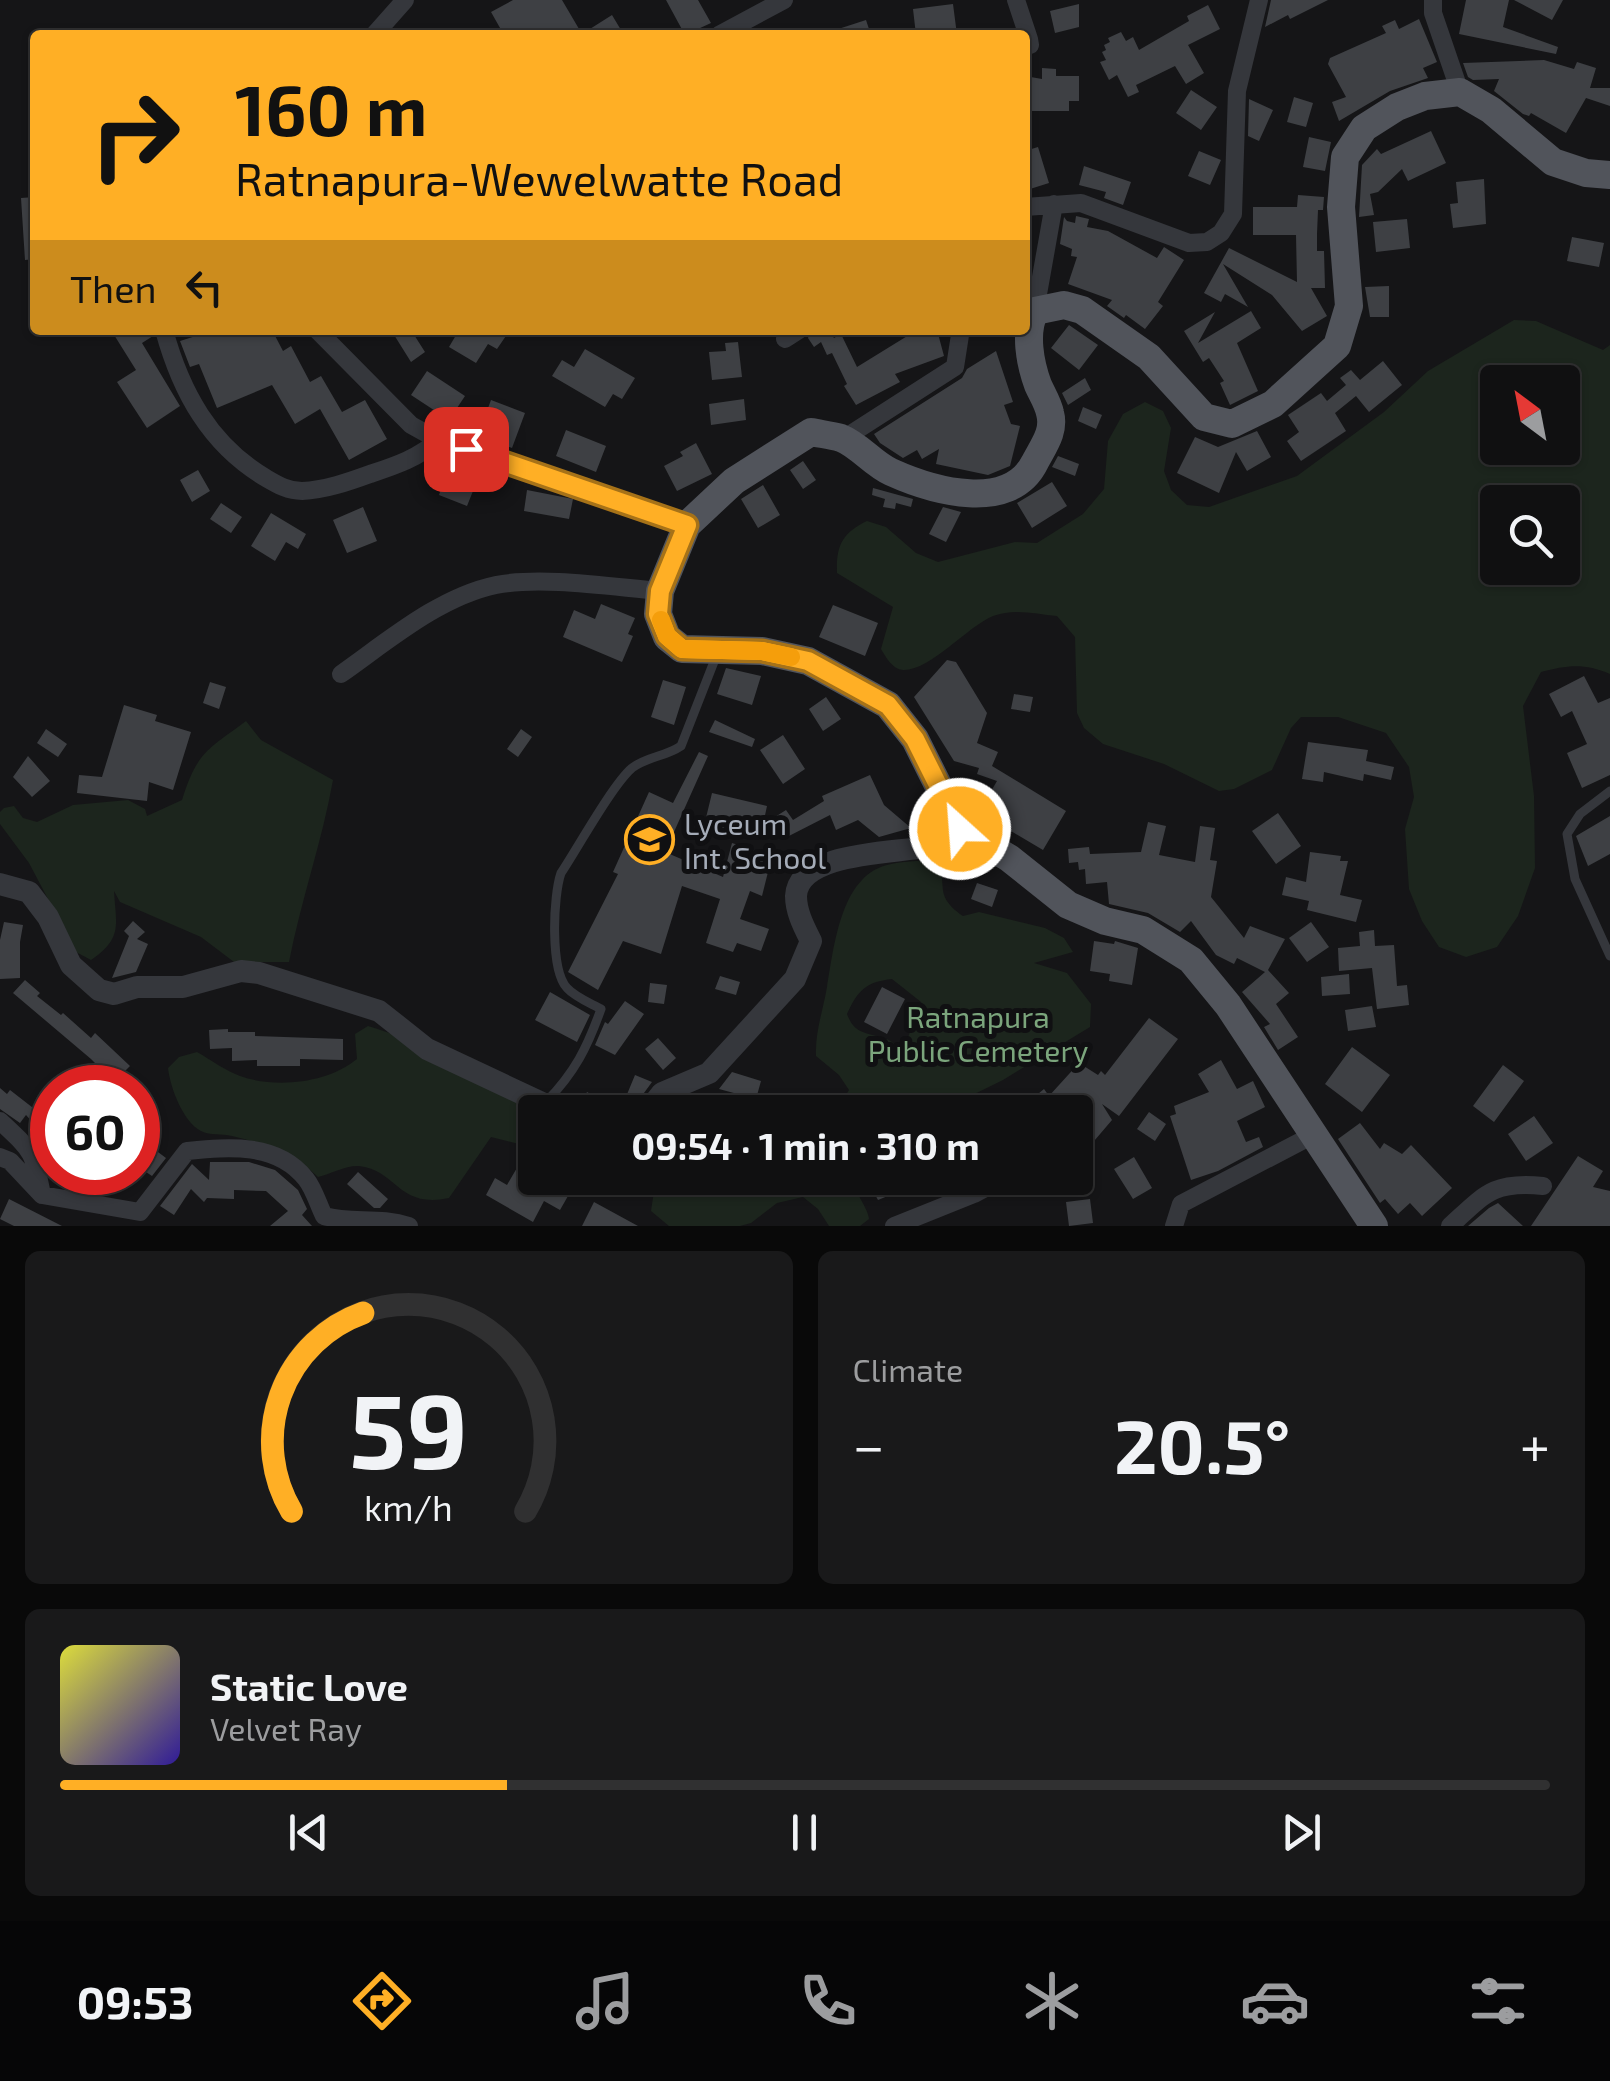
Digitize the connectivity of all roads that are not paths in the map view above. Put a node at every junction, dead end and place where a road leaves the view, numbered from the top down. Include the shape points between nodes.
1 (405, 0) edge
2 (417, 0) edge
3 (784, 0) edge
4 (1016, 0) edge
5 (1259, 0) edge
6 (1433, 0) edge
7 (378, 30) edge
8 (728, 30) edge
9 (1027, 30) edge
10 (1460, 92) junction
11 (1610, 176) edge
12 (1054, 204) junction
13 (1030, 206) edge
14 (1035, 310) junction
15 (1030, 320) edge
16 (166, 335) edge
17 (326, 335) edge
18 (960, 335) edge
19 (1028, 335) edge
20 (843, 439) junction
21 (438, 440) junction
22 (687, 525) junction
23 (660, 591) junction
24 (718, 652) junction
25 (341, 674) dead end
26 (1610, 791) edge
27 (960, 829) junction
28 (0, 884) edge
29 (1610, 956) edge
30 (520, 1095) edge
31 (556, 1095) edge
32 (660, 1095) edge
33 (0, 1121) edge
34 (1312, 1135) junction
35 (0, 1157) edge
36 (1543, 1186) dead end
37 (972, 1195) edge
38 (42, 1196) junction
39 (409, 1226) edge
40 (894, 1226) edge
41 (1174, 1226) edge
42 (1374, 1226) edge
43 (1450, 1226) edge

1 - 2 street
1 - 7 street
3 - 8 street
4 - 9 street
5 - 12 street via 1236,91 1233,214 1221,233 1190,243 1080,203
6 - 10 street
10 - 11 main road via 1553,162
10 - 14 main road via 1397,107 1364,128 1345,157 1340,207 1349,306 1338,346 1272,404 1232,424 1204,417 1149,357 1082,310 1064,304
12 - 13 street
12 - 14 street
14 - 15 main road
16 - 21 street via 203,423 242,464 283,488 341,484 402,463
17 - 21 street via 411,425
18 - 20 street via 955,367
19 - 20 main road via 1052,428 1015,487 992,495 919,484
20 - 22 main road via 811,432 734,481
21 - 22 street
22 - 23 main road
23 - 24 main road via 658,614 667,636 682,649
23 - 25 street via 497,585 452,601
24 - 27 main road via 762,651 808,661 888,705 915,739
24 - 31 lane via 681,746 628,771 561,873 555,890 558,974 568,990 600,1009 587,1050
26 - 29 lane via 1567,834 1574,879
27 - 32 street via 930,846 853,855 808,872 796,892 810,940 794,979 708,1073
27 - 34 main road via 1068,905 1144,930 1190,960 1228,1005
28 - 30 street via 29,892 70,964 99,990 183,987 242,970 259,973 379,1011 428,1050
33 - 38 street via 36,1161
34 - 41 street via 1181,1204
34 - 42 main road
35 - 38 street
36 - 43 street via 1512,1183 1486,1194
37 - 40 street
38 - 39 street via 140,1212 187,1150 229,1147 288,1162 307,1181 324,1216 387,1218

